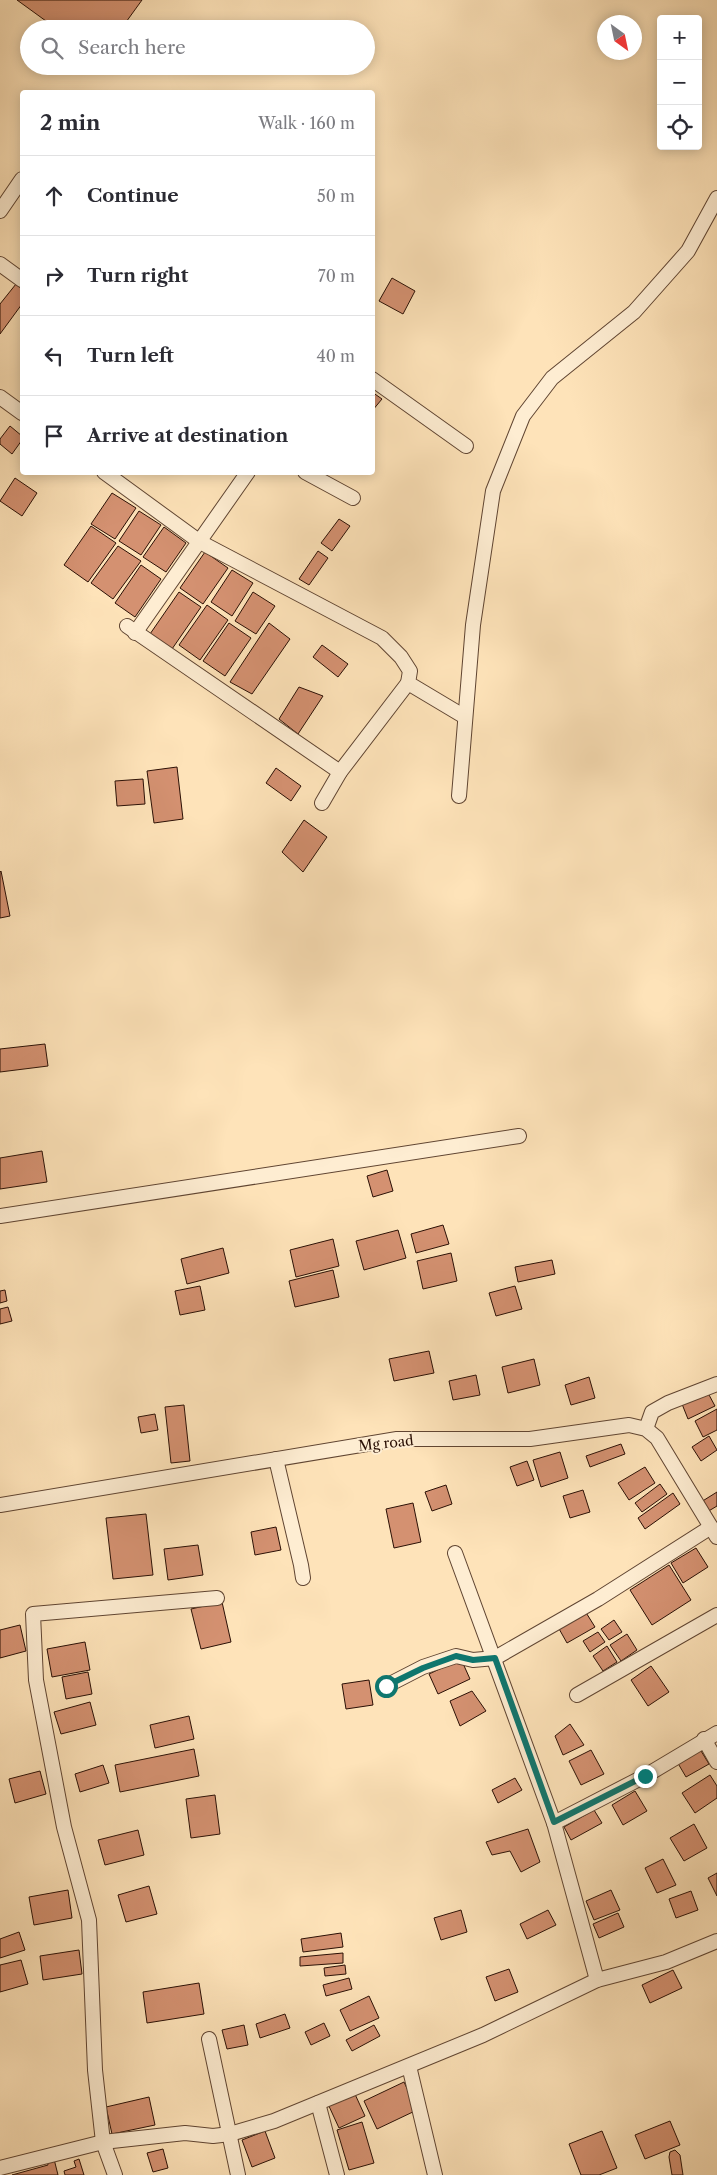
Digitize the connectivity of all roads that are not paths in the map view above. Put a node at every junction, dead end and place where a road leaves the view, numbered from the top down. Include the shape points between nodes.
1 (20, 182) edge
2 (717, 198) edge
3 (0, 211) edge
4 (0, 264) edge
5 (20, 279) edge
6 (375, 381) edge
7 (0, 397) edge
8 (20, 412) edge
9 (466, 446) dead end
10 (108, 475) edge
11 (246, 475) edge
12 (310, 475) edge
13 (352, 498) dead end
14 (200, 542) junction
15 (408, 684) junction
16 (466, 717) junction
17 (340, 772) junction
18 (459, 796) dead end
19 (322, 803) dead end
20 (519, 1136) dead end
21 (0, 1216) edge
22 (717, 1384) edge
23 (646, 1429) junction
24 (276, 1459) junction
25 (0, 1505) edge
26 (714, 1532) edge
27 (455, 1553) dead end
28 (302, 1578) dead end
29 (217, 1598) dead end
30 (717, 1615) edge
31 (495, 1658) junction
32 (386, 1686) dead end
33 (577, 1695) dead end
34 (717, 1733) edge
35 (704, 1739) junction
36 (717, 1762) edge
37 (554, 1822) junction
38 (717, 1941) edge
39 (596, 1980) junction
40 (209, 2039) dead end
41 (409, 2066) junction
42 (318, 2103) junction
43 (230, 2134) junction
44 (103, 2142) junction
45 (0, 2168) edge
46 (114, 2175) edge
47 (238, 2175) edge
48 (337, 2175) edge
49 (435, 2175) edge

1 - 3 street
2 - 16 street via 688,251 634,312 552,378 523,416 493,491 473,625
4 - 5 street
6 - 9 street
7 - 8 street
10 - 14 street
11 - 14 street
12 - 13 street
14 - 15 street via 382,638 410,672
14 - 17 street via 131,629
15 - 16 street
15 - 17 street
16 - 18 street
17 - 19 street
20 - 21 street
22 - 23 street via 652,1412
23 - 24 street, Mg road via 628,1425 530,1440 397,1440
23 - 26 street via 657,1438
24 - 25 street, Mg road
24 - 28 street
26 - 31 street
27 - 31 street
29 - 44 street via 33,1614 36,1680 64,1827 89,1920 95,2070
30 - 33 street
31 - 32 street via 473,1660 456,1656
31 - 37 street
34 - 35 street
35 - 36 street
35 - 37 street via 645,1776
37 - 39 street
38 - 39 street via 666,1962
39 - 41 street via 483,2035
40 - 43 street
41 - 42 street
41 - 49 street
42 - 43 street
42 - 48 street
43 - 44 street via 185,2133
43 - 47 street
44 - 45 street
44 - 46 street

